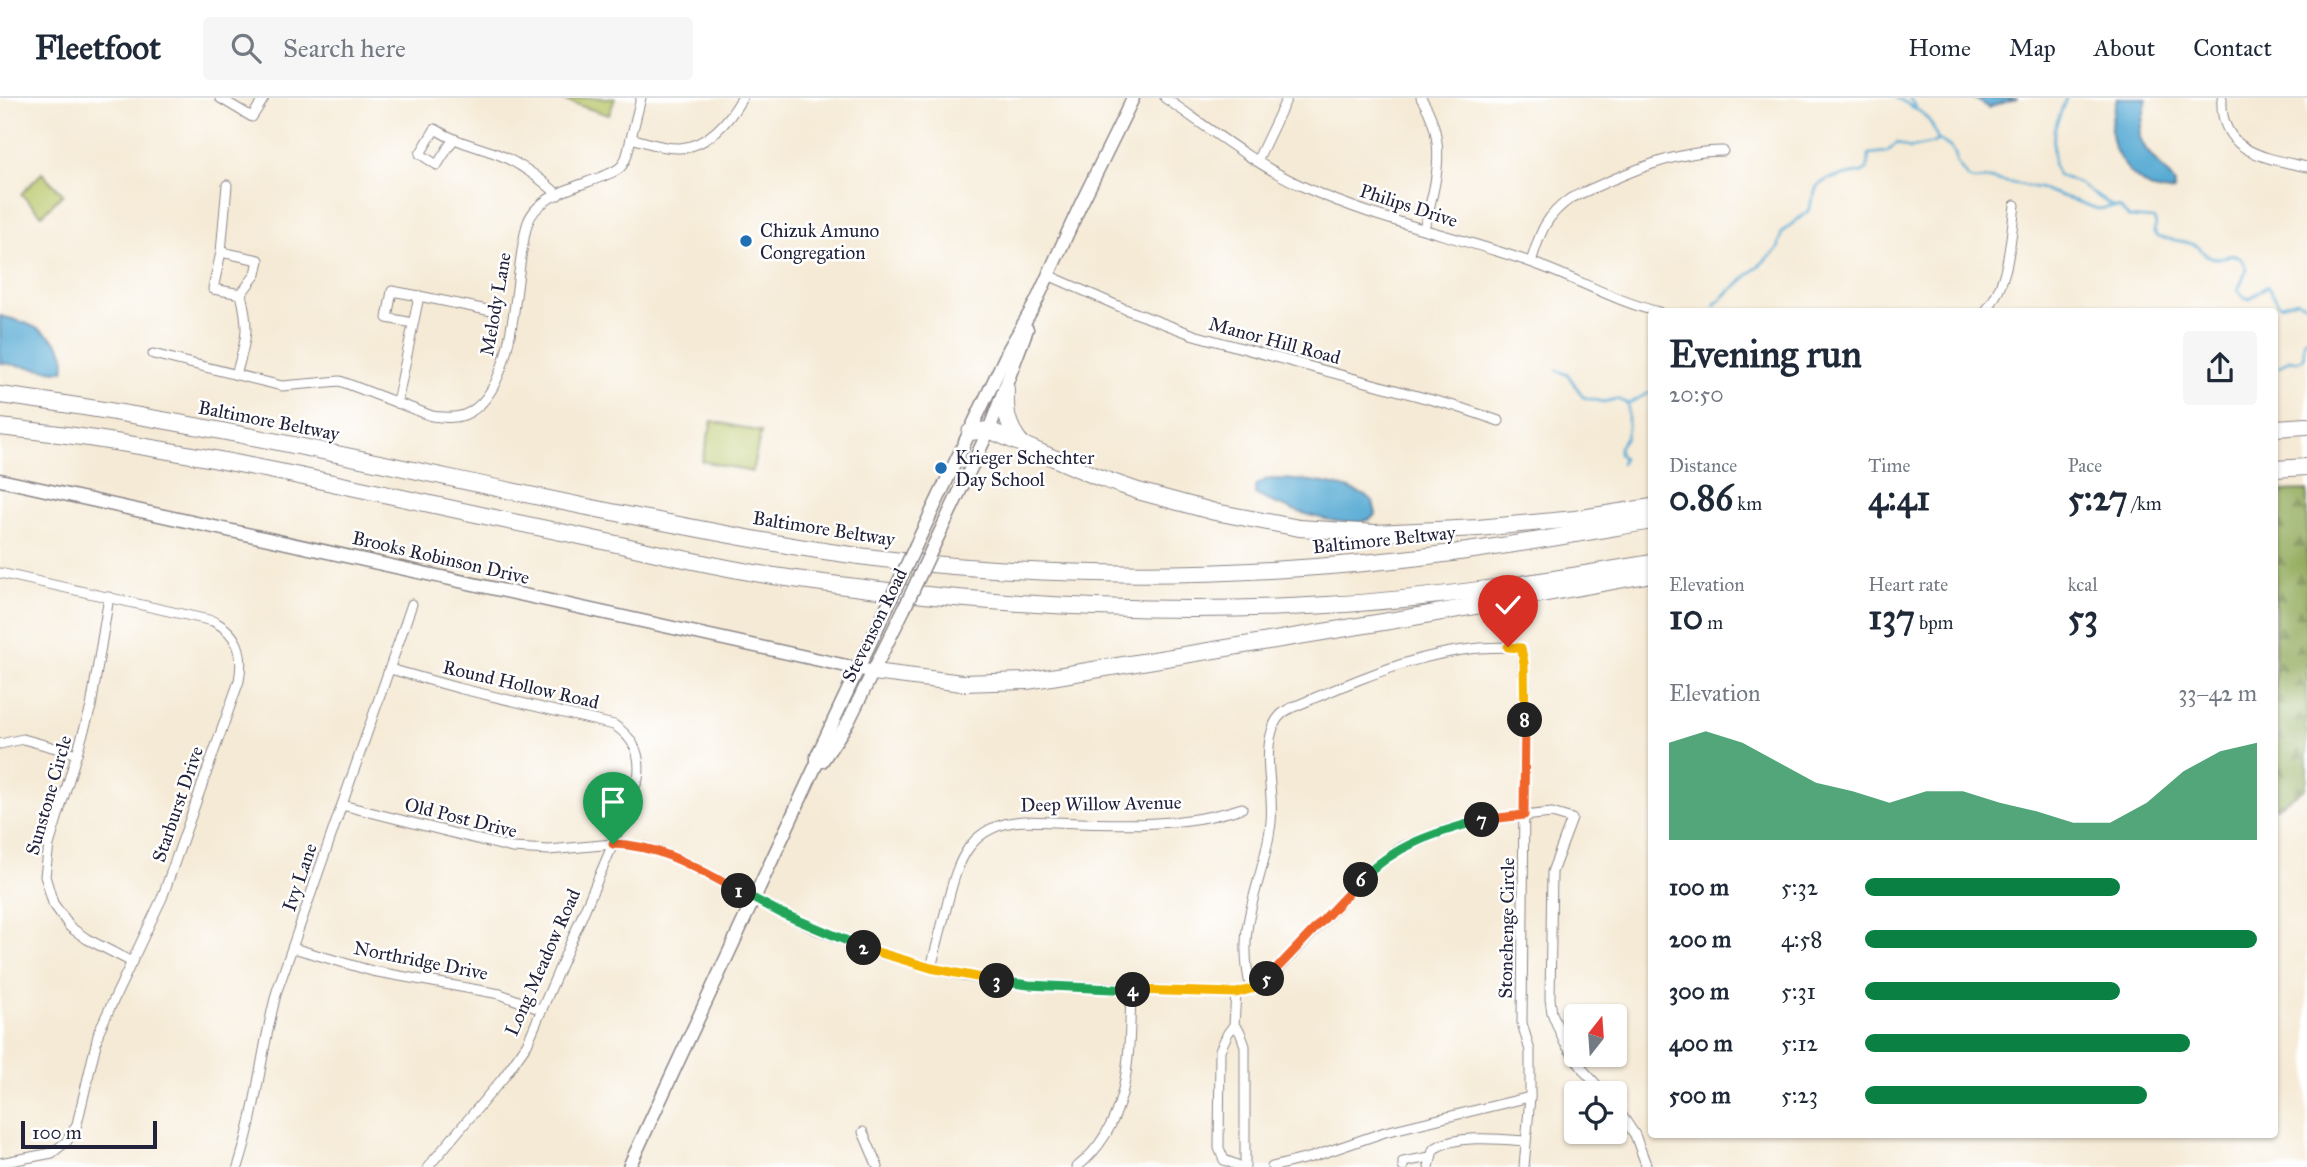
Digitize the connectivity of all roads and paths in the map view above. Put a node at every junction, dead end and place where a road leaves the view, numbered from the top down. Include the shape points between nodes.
1 (220, 98) edge
2 (264, 98) edge
3 (641, 98) edge
4 (742, 98) edge
5 (1133, 98) edge
6 (1165, 98) edge
7 (1287, 98) edge
8 (1421, 98) edge
9 (2222, 98) edge
10 (631, 138) junction
11 (453, 141) dead end
12 (1723, 150) dead end
13 (1257, 161) junction
14 (2307, 167) edge
15 (227, 185) dead end
16 (558, 195) junction
17 (2015, 205) dead end
18 (1424, 228) junction
19 (221, 252) junction
20 (1531, 262) junction
21 (1048, 275) junction
22 (241, 294) junction
23 (419, 296) junction
24 (1036, 302) junction
25 (1991, 308) edge
26 (1648, 309) edge
27 (492, 311) dead end
28 (414, 323) junction
29 (153, 354) dead end
30 (236, 375) junction
31 (1006, 389) junction
32 (0, 395) edge
33 (397, 403) junction
34 (1499, 421) dead end
35 (2307, 426) edge
36 (0, 427) edge
37 (2278, 428) edge
38 (989, 430) junction
39 (970, 432) junction
40 (1023, 445) junction
41 (2307, 467) edge
42 (2278, 469) edge
43 (0, 480) edge
44 (1648, 508) edge
45 (1648, 522) edge
46 (1648, 564) edge
47 (0, 573) edge
48 (1648, 575) edge
49 (109, 597) junction
50 (412, 604) dead end
51 (390, 669) junction
52 (866, 671) junction
53 (0, 744) edge
54 (636, 746) joint
55 (77, 754) junction
56 (342, 805) junction
57 (1242, 808) dead end
58 (1524, 815) junction
59 (613, 844) junction
60 (754, 899) junction
61 (293, 948) junction
62 (132, 962) junction
63 (931, 968) junction
64 (1131, 989) junction
65 (1251, 989) junction
66 (1236, 993) junction
67 (542, 1010) junction
68 (1234, 1025) junction
69 (1593, 1081) edge
70 (1530, 1097) junction
71 (1627, 1123) edge
72 (863, 1132) dead end
73 (1525, 1141) junction
74 (1429, 1162) edge
75 (0, 1163) edge
76 (238, 1167) edge
77 (428, 1167) edge
78 (629, 1167) edge
79 (878, 1167) edge
80 (1077, 1167) edge
81 (1243, 1167) edge
82 (1272, 1167) edge
83 (1403, 1167) edge
84 (1524, 1167) edge
85 (1647, 1167) edge

1 - 2 street via 252,117
3 - 10 street, Melody Lane
4 - 10 street via 723,126 690,146 670,147
5 - 21 main road, Stevenson Road
6 - 13 street, Philips Drive
7 - 13 street
8 - 18 street via 1432,118 1439,149 1436,184
9 - 14 street via 2224,120 2248,151
10 - 16 street, Melody Lane via 618,170
11 - 16 street via 495,153
12 - 20 street via 1663,160 1572,198 1545,223
13 - 18 street, Philips Drive via 1325,196
15 - 19 street
16 - 33 street, Melody Lane via 530,216 506,349 498,380 487,399 464,415 446,418
17 - 25 street via 2003,278
18 - 20 street, Philips Drive
19 - 22 street via 212,289
19 - 22 street via 259,260 256,274
20 - 26 street, Philips Drive
21 - 24 main road, Stevenson Road
21 - 34 street, Manor Hill Road via 1194,335
22 - 30 street via 247,329
23 - 27 street
23 - 28 street
23 - 28 street via 392,291 387,318
24 - 31 main road, Stevenson Road
24 - 39 main road, Stevenson Road
28 - 33 street
29 - 30 street, Melody Lane
30 - 33 street, Melody Lane via 282,386 340,382
31 - 38 main road, Stevenson Road
31 - 40 highway via 1009,424
32 - 45 highway, Baltimore Beltway via 222,431 769,542 880,559 1016,571 1102,575 1324,567 1504,546
35 - 37 highway
36 - 46 highway via 216,460 764,574 942,596 1163,608 1326,606 1506,587
38 - 39 highway
38 - 40 highway
38 - 52 main road, Stevenson Road, bridge via 904,609
39 - 52 main road, Stevenson Road, bridge via 887,607
40 - 44 highway via 1164,499 1299,528 1375,533 1455,529
41 - 42 highway
43 - 52 main road, Brooks Robinson Drive
47 - 49 street, Starburst Drive
48 - 52 highway via 1027,681 962,683
49 - 55 street, Sunstone Circle via 91,707
49 - 62 street, Starburst Drive via 213,621 232,634 242,655 239,681 172,872
50 - 51 street, Ivy Lane
51 - 54 street, Round Hollow Road via 603,721 621,730
51 - 56 street, Ivy Lane
52 - 60 main road, Stevenson Road via 848,722 817,763
53 - 55 street via 23,739
54 - 59 street, Long Meadow Road via 638,779
55 - 62 street, Sunstone Circle via 49,845 48,889 71,927
56 - 59 street, Old Post Drive via 512,848
56 - 61 street, Ivy Lane
57 - 63 street, Deep Willow Avenue via 1175,823 1024,821 988,830 968,847 956,869
58 - 65 street, Old Post Drive via 1451,828 1387,856 1272,976
58 - 65 street, Stonehenge Circle via 1521,648 1490,647 1413,660 1282,712 1269,744 1270,830 1245,932
58 - 69 street, Old Post Drive via 1552,813 1572,820 1552,872 1550,999 1564,1042
58 - 70 street, Stonehenge Circle via 1522,1023 1530,1051
59 - 60 street, Old Post Drive via 663,852
59 - 67 street, Long Meadow Road
60 - 63 street, Old Post Drive via 847,942
60 - 78 main road, Stevenson Road
61 - 67 street, Northridge Drive via 372,971 500,994
61 - 76 street, Ivy Lane via 270,1020 254,1111
62 - 75 street, Starburst Drive via 99,1031 72,1133 52,1153
63 - 64 street, Old Post Drive via 1029,985
64 - 66 street, Old Post Drive
64 - 80 street via 1124,1091 1103,1140
65 - 66 street, Old Post Drive
66 - 68 street
67 - 77 street, Long Meadow Road via 517,1060
68 - 81 street via 1245,1046
68 - 81 street via 1220,1049 1219,1148 1224,1160
70 - 73 street, Stonehenge Circle
70 - 82 street via 1385,1132
71 - 85 street
72 - 79 street
73 - 74 street via 1447,1143 1439,1146
73 - 84 street, Stonehenge Circle
74 - 83 street via 1403,1162

